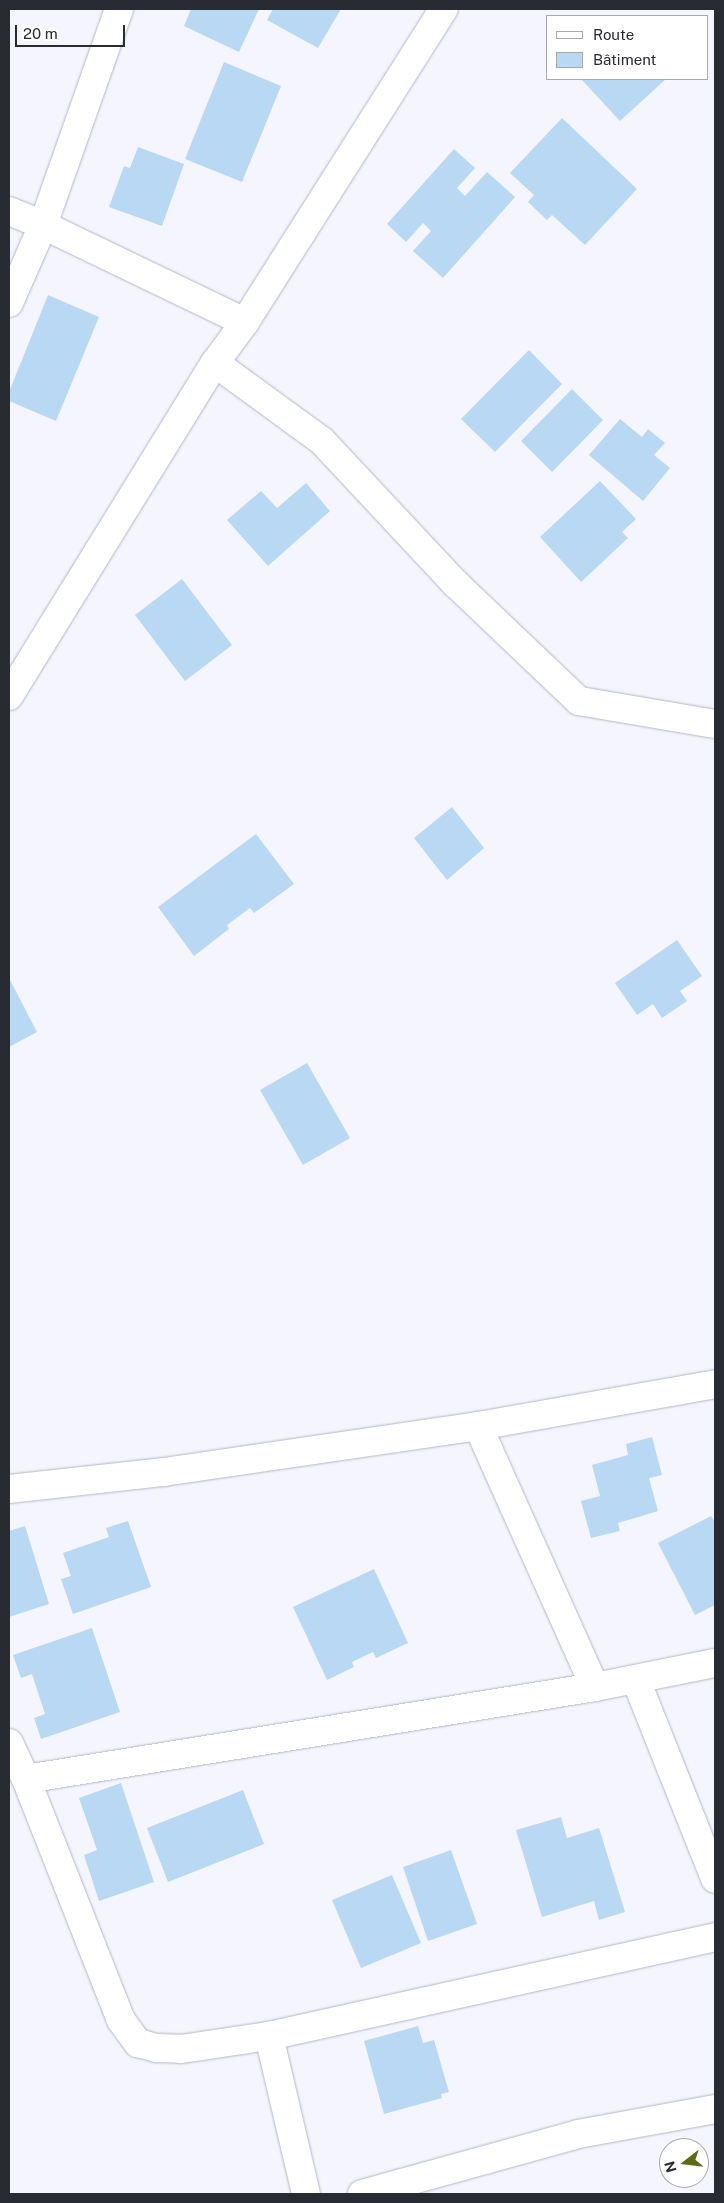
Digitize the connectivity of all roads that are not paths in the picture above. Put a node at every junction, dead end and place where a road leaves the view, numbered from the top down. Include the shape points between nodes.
1 (119, 9) edge
2 (444, 9) edge
3 (9, 212) edge
4 (43, 225) junction
5 (9, 303) edge
6 (246, 322) junction
7 (215, 363) junction
8 (9, 696) edge
9 (715, 724) edge
10 (715, 1384) edge
11 (478, 1426) junction
12 (9, 1489) edge
13 (715, 1663) edge
14 (636, 1680) junction
15 (594, 1687) junction
16 (9, 1743) edge
17 (26, 1779) junction
18 (715, 1879) edge
19 (715, 1937) edge
20 (269, 2036) junction
21 (715, 2109) edge
22 (371, 2193) edge
23 (306, 2194) edge

1 - 4 street
2 - 6 street
3 - 4 street
4 - 5 street
4 - 6 street
6 - 7 street
7 - 8 street
7 - 9 street via 322,441 455,583 578,701
10 - 11 street
11 - 12 street via 164,1472
11 - 15 street
13 - 14 street
14 - 15 street
14 - 18 street
15 - 17 street
16 - 17 street
17 - 20 street via 121,2020 138,2043 181,2049
19 - 20 street
20 - 23 street
21 - 22 street via 578,2134

